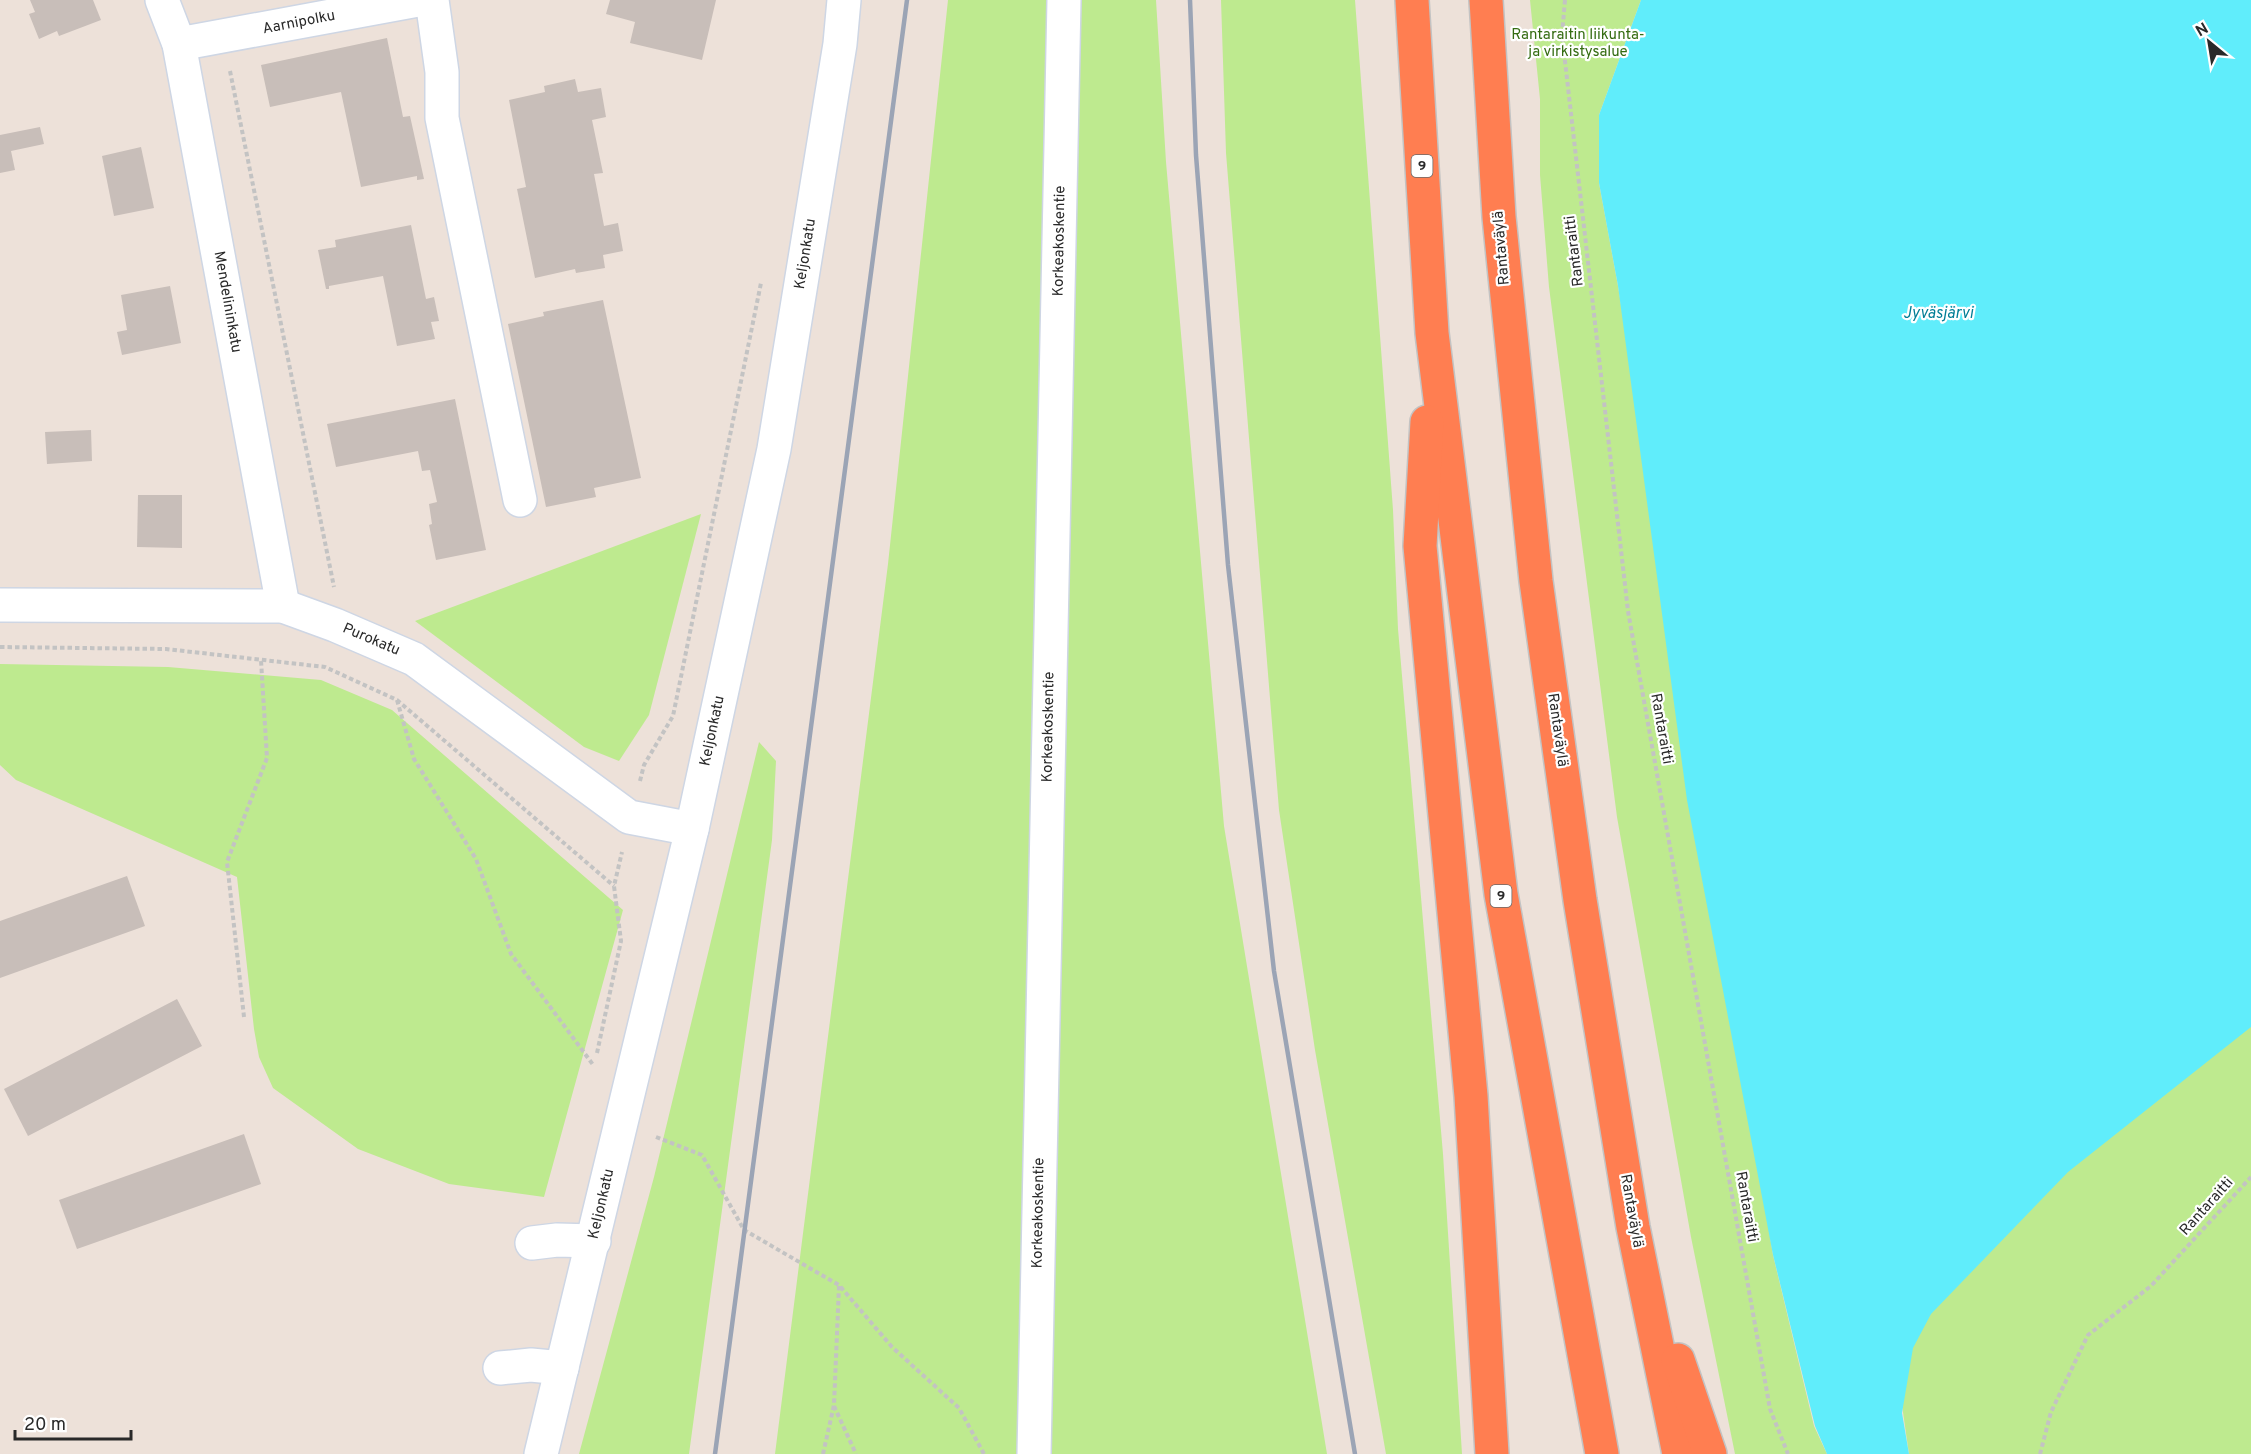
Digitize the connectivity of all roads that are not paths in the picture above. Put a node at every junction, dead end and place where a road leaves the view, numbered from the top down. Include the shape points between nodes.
1 (162, 0) edge
2 (418, 0) edge
3 (432, 0) edge
4 (844, 0) edge
5 (1064, 0) edge
6 (1412, 0) edge
7 (1486, 0) edge
8 (179, 44) junction
9 (1432, 333) junction
10 (520, 500) dead end
11 (0, 605) edge
12 (284, 606) junction
13 (692, 828) junction
14 (1633, 1227) junction
15 (594, 1241) junction
16 (532, 1243) dead end
17 (500, 1368) dead end
18 (562, 1368) junction
19 (541, 1454) edge
20 (1034, 1454) edge
21 (1492, 1454) edge
22 (1602, 1454) edge
23 (1679, 1454) edge
24 (1710, 1454) edge

1 - 8 street, Mendelininkatu
2 - 8 street, Aarnipolku
3 - 10 street via 442,72 442,118
4 - 13 street, Keljonkatu via 774,449
5 - 20 street, Korkeakoskentie
6 - 9 highway, 9
7 - 14 highway, Rantaväylä via 1499,216 1536,581 1580,900
8 - 12 street, Mendelininkatu
9 - 21 highway via 1420,546 1471,1096
9 - 22 highway, 9 via 1501,894
11 - 12 street, Purokatu
12 - 13 street, Purokatu via 414,659 629,817
13 - 15 street, Keljonkatu
14 - 23 highway, Rantaväylä
14 - 24 highway
15 - 16 street
15 - 18 street, Keljonkatu
17 - 18 street
18 - 19 street, Keljonkatu

